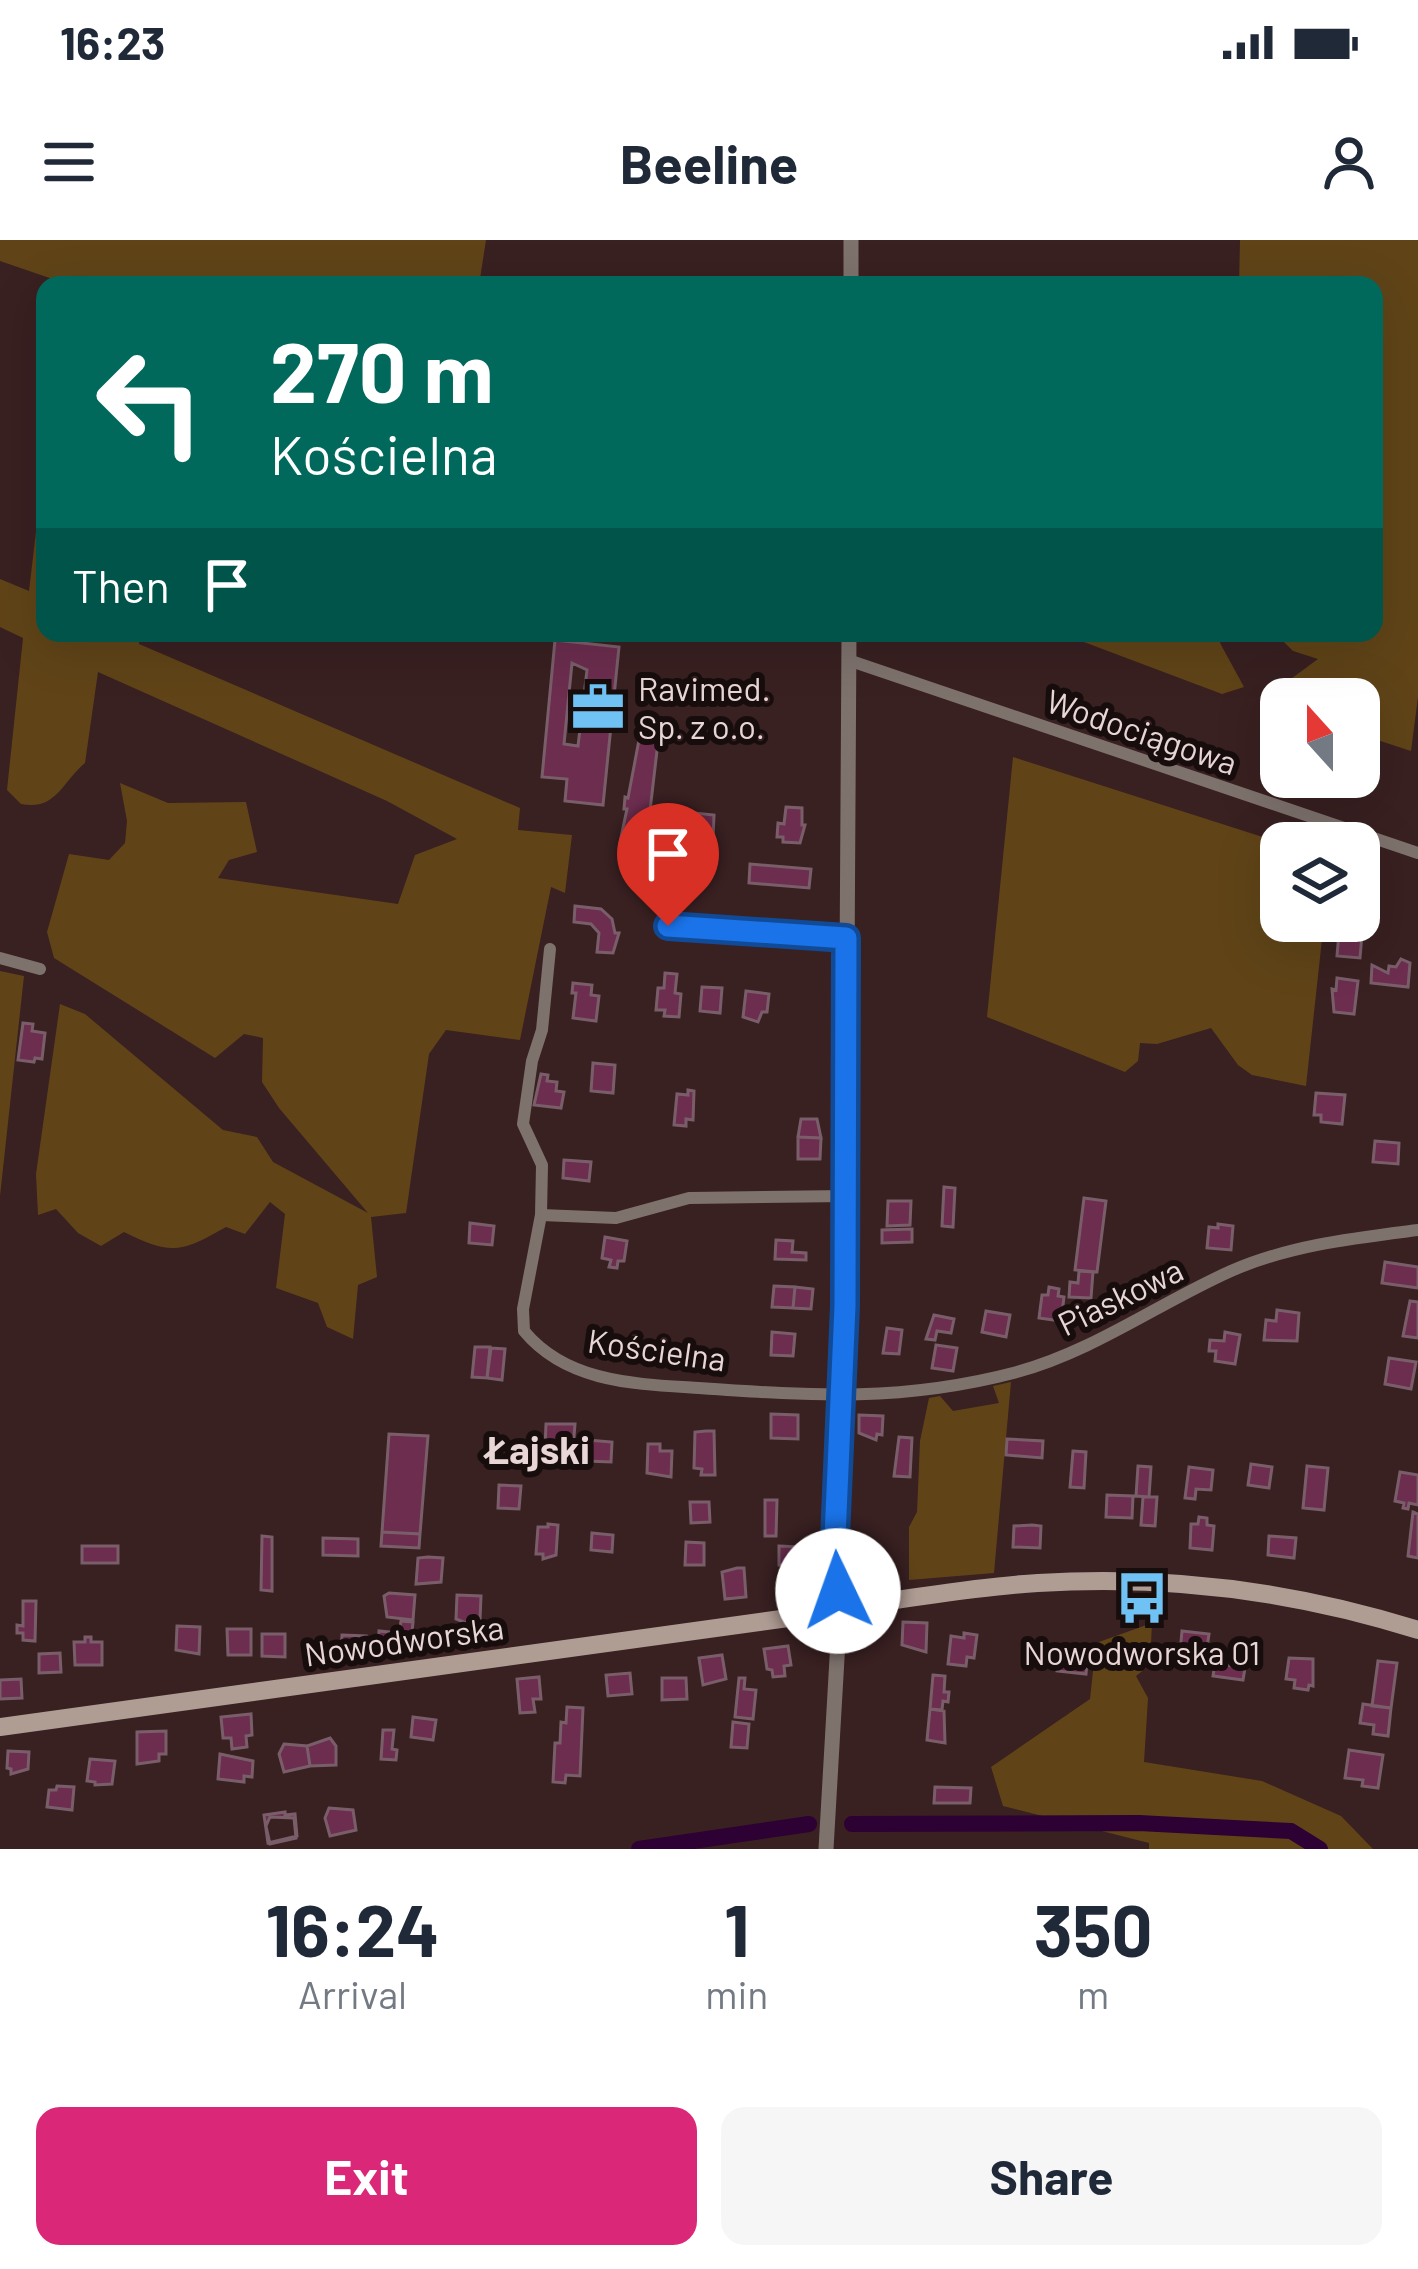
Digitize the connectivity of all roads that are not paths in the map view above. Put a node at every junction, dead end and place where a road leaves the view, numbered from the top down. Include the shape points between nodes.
1 (851, 240) edge
2 (850, 276) edge
3 (849, 642) edge
4 (848, 659) junction
5 (1418, 853) edge
6 (668, 926) dead end
7 (846, 938) junction
8 (550, 949) dead end
9 (0, 958) edge
10 (40, 969) dead end
11 (847, 1196) junction
12 (541, 1215) junction
13 (1418, 1230) edge
14 (842, 1397) junction
15 (838, 1591) junction
16 (865, 1604) junction
17 (817, 1614) junction
18 (1418, 1630) edge
19 (838, 1641) junction
20 (0, 1727) edge
21 (826, 1848) edge

1 - 2 street
3 - 4 street
4 - 5 street, Wodociągowa
4 - 7 street
6 - 7 street
7 - 11 street
8 - 12 street, Kościelna via 523,1124 542,1166
9 - 10 street
11 - 12 street via 689,1198 616,1218
11 - 14 street
12 - 14 street, Kościelna via 524,1331 556,1361 589,1375 669,1386
13 - 14 street, Piaskowa via 1324,1242 1233,1270 1119,1331 1020,1371 928,1391
14 - 15 street
15 - 16 main road
15 - 17 main road via 822,1599
16 - 18 main road via 1036,1583 1138,1581 1263,1593
16 - 19 main road via 860,1634
17 - 19 main road via 823,1632
17 - 20 main road, Nowodworska
19 - 21 street

